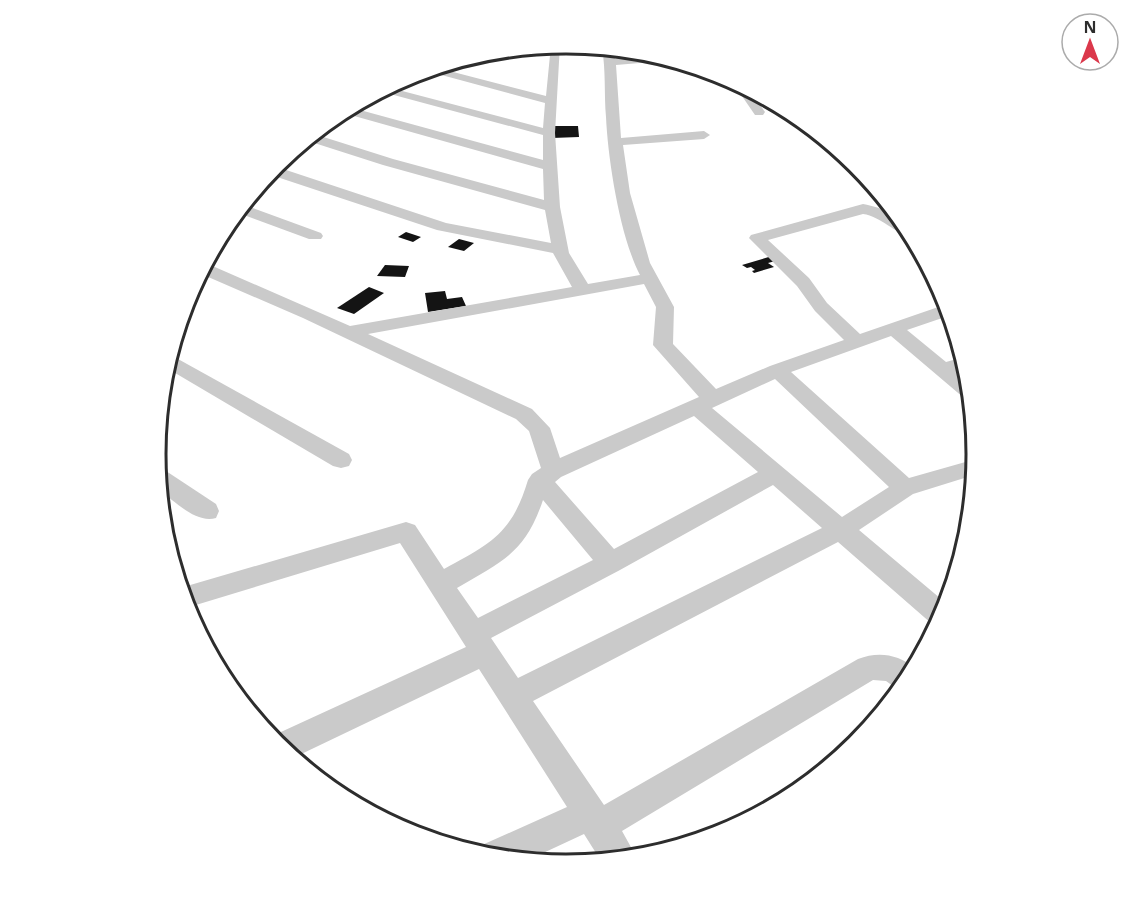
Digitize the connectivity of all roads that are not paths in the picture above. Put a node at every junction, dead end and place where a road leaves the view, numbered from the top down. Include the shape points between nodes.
1 (555, 54) edge
2 (609, 56) edge
3 (444, 73) edge
4 (396, 92) edge
5 (750, 99) edge
6 (552, 101) junction
7 (759, 112) dead end
8 (358, 113) edge
9 (549, 133) junction
10 (704, 135) dead end
11 (318, 140) edge
12 (616, 142) junction
13 (549, 166) junction
14 (281, 173) edge
15 (552, 207) junction
16 (248, 211) edge
17 (890, 219) edge
18 (315, 236) dead end
19 (561, 250) junction
20 (210, 272) edge
21 (650, 278) junction
22 (582, 289) junction
23 (940, 312) edge
24 (894, 329) junction
25 (348, 332) junction
26 (856, 342) junction
27 (177, 365) edge
28 (956, 365) edge
29 (942, 369) junction
30 (777, 370) junction
31 (960, 384) edge
32 (704, 402) junction
33 (341, 460) dead end
34 (965, 470) edge
35 (776, 473) junction
36 (547, 476) junction
37 (167, 483) edge
38 (906, 488) junction
39 (207, 511) dead end
40 (842, 529) junction
41 (611, 563) junction
42 (441, 584) junction
43 (192, 595) edge
44 (935, 610) edge
45 (479, 643) junction
46 (901, 673) edge
47 (513, 696) junction
48 (289, 743) edge
49 (595, 820) junction
50 (512, 851) edge
51 (615, 851) edge

1 - 6 street
2 - 12 street
3 - 6 street
4 - 9 street
5 - 7 street
6 - 9 street
8 - 13 street
9 - 13 street
10 - 12 street
11 - 15 street
12 - 21 street via 623,193 642,263
13 - 15 street
14 - 19 street via 443,226
15 - 19 street
16 - 18 street
17 - 26 street via 863,209 757,238
19 - 22 street
20 - 25 street
21 - 22 street
21 - 32 street via 665,307 663,345
22 - 25 street
23 - 24 street
24 - 26 street
24 - 29 street
25 - 36 street via 524,414 539,428
26 - 30 street
27 - 33 street
28 - 29 street
29 - 31 street
30 - 32 street
30 - 38 street
32 - 35 street
32 - 36 street
34 - 38 street
35 - 40 street
35 - 41 street
36 - 41 street
36 - 42 street via 518,532 504,546
37 - 39 street
38 - 40 street
40 - 44 street
40 - 47 street
41 - 45 street
42 - 43 street via 406,532
42 - 45 street
45 - 47 street
45 - 48 street
46 - 49 street via 886,666 868,668
47 - 49 street
49 - 50 street
49 - 51 street

